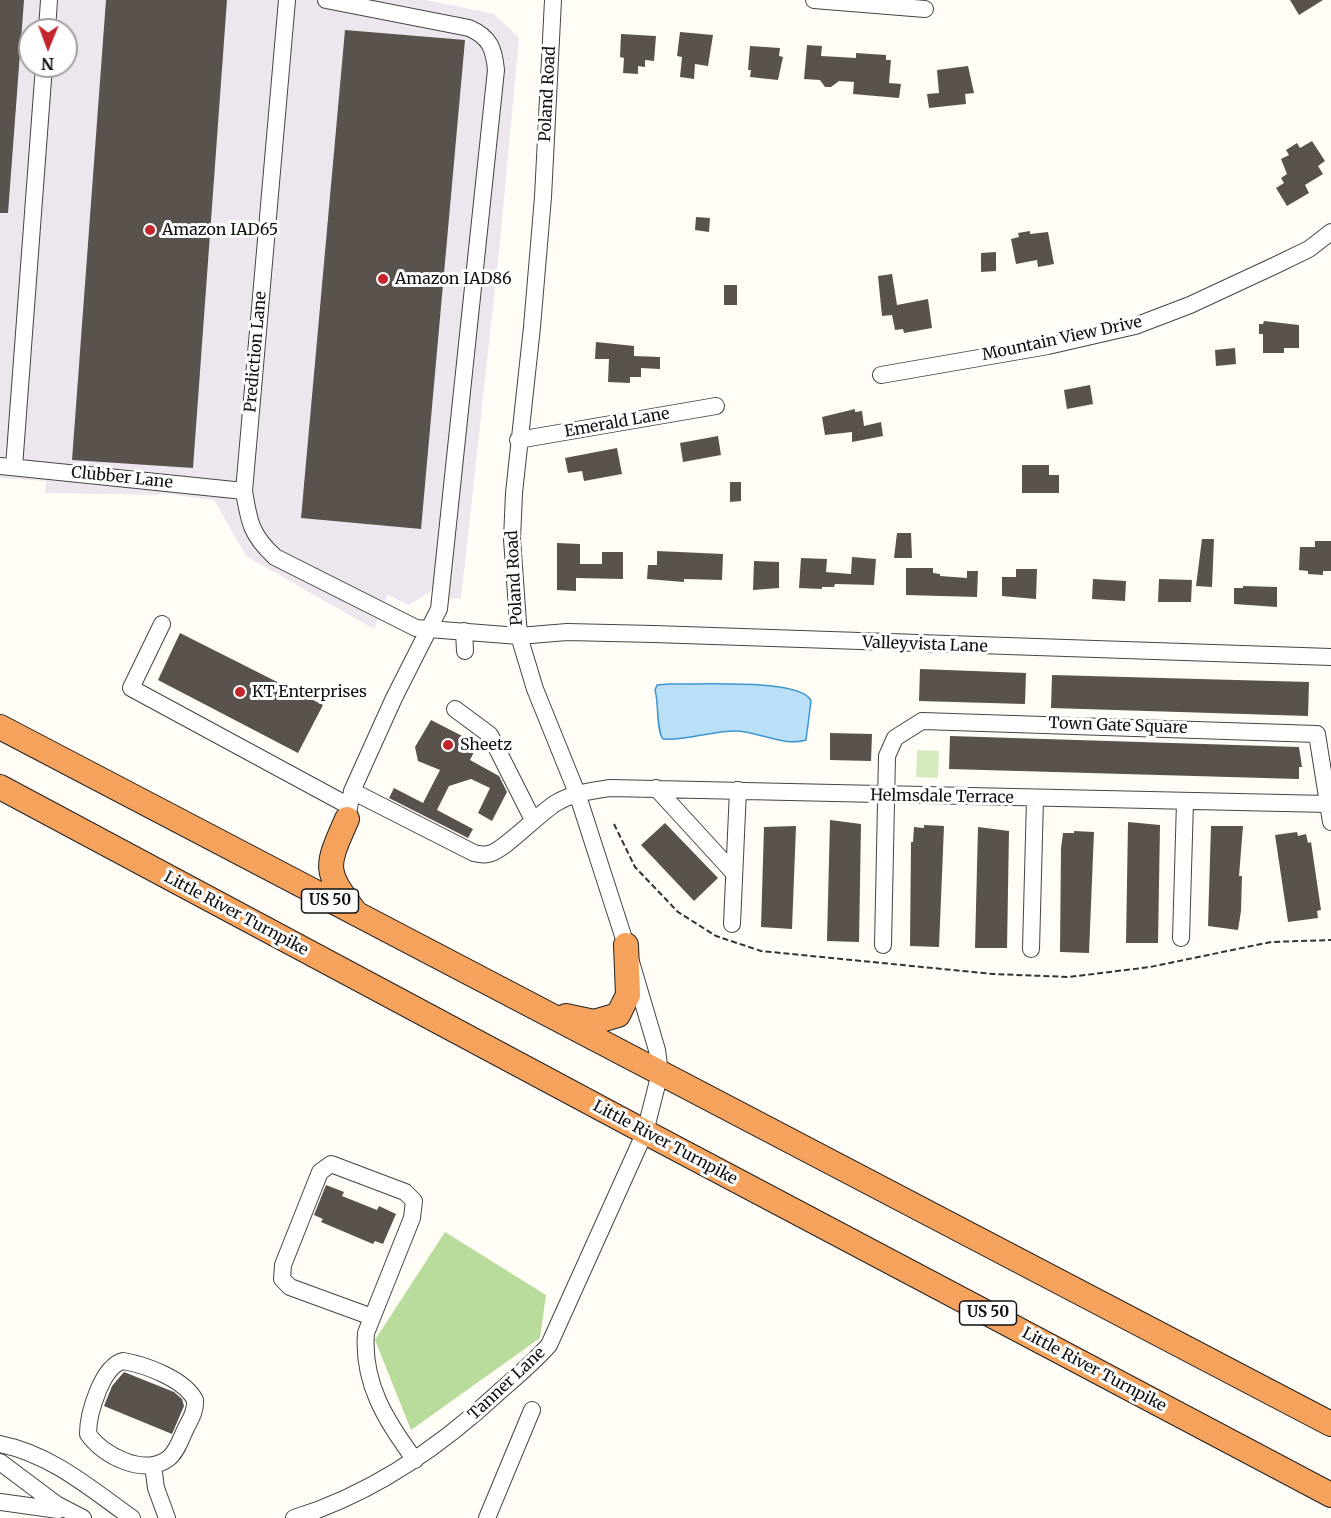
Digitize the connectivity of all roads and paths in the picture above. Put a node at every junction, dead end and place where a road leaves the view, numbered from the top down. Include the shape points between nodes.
1 (49, 0) edge
2 (287, 0) edge
3 (326, 0) edge
4 (553, 0) edge
5 (814, 0) edge
6 (925, 9) dead end
7 (48, 18) edge
8 (43, 78) edge
9 (1331, 232) edge
10 (881, 375) dead end
11 (716, 406) dead end
12 (518, 440) junction
13 (7, 466) edge
14 (244, 490) junction
15 (162, 624) dead end
16 (429, 631) junction
17 (464, 631) junction
18 (519, 636) junction
19 (465, 651) dead end
20 (1331, 657) edge
21 (455, 710) dead end
22 (0, 727) edge
23 (0, 787) edge
24 (656, 788) junction
25 (738, 790) junction
26 (577, 793) junction
27 (886, 796) junction
28 (1035, 799) junction
29 (1185, 802) junction
30 (1328, 804) junction
31 (349, 806) junction
32 (532, 820) junction
33 (1331, 822) edge
34 (614, 824) dead end
35 (733, 872) junction
36 (356, 914) junction
37 (732, 924) dead end
38 (1181, 938) dead end
39 (1331, 940) edge
40 (627, 945) junction
41 (883, 945) dead end
42 (1031, 949) dead end
43 (521, 1000) junction
44 (660, 1073) junction
45 (645, 1132) junction
46 (372, 1317) junction
47 (532, 1410) dead end
48 (1331, 1424) edge
49 (0, 1444) edge
50 (414, 1460) junction
51 (1, 1463) edge
52 (153, 1465) junction
53 (20, 1478) junction
54 (1331, 1495) edge
55 (0, 1502) edge
56 (19, 1510) edge
57 (78, 1516) edge
58 (132, 1518) edge
59 (167, 1518) edge
60 (294, 1518) edge
61 (487, 1518) edge

1 - 7 street
2 - 14 street, Prediction Lane
3 - 16 street via 469,28 481,33 494,54 496,70 439,609
4 - 12 street, Poland Road via 543,197
5 - 6 street
8 - 13 street
9 - 10 street, Mountain View Drive via 1309,249 1276,265 1135,326 1048,346
11 - 12 street, Emerald Lane
12 - 18 street, Poland Road via 512,539
13 - 14 street, Clubber Lane
14 - 16 street, Prediction Lane via 249,522 258,541 275,557 398,620
15 - 31 street, Helmsdale Terrace via 131,688
16 - 17 street, Prediction Lane
16 - 31 street via 393,698
17 - 18 street, Valleyvista Lane
17 - 19 street
18 - 20 street, Valleyvista Lane via 654,634
18 - 26 street, Poland Road via 535,689
21 - 32 street via 490,735
22 - 36 highway, US 50
23 - 45 highway, Little River Turnpike / US 50
24 - 25 street, Helmsdale Terrace
24 - 26 street, Helmsdale Terrace
24 - 35 street
25 - 27 street, Helmsdale Terrace
25 - 35 street
26 - 32 street, Helmsdale Terrace
26 - 40 street, Poland Road
27 - 28 street, Helmsdale Terrace
27 - 30 street, Town Gate Square via 887,756 895,738 922,721 933,719 1317,734
27 - 41 street
28 - 29 street, Helmsdale Terrace
28 - 42 street
29 - 30 street, Helmsdale Terrace
29 - 38 street
30 - 33 street, Town Gate Square
31 - 32 street, Helmsdale Terrace via 474,853 489,854 500,849
31 - 36 highway via 330,857 330,868 337,888
34 - 39 path via 635,867 678,912 716,936 761,951 993,974 1069,977 1150,967 1271,942
35 - 37 street
36 - 43 highway, US 50
40 - 43 highway via 628,995 622,1010 611,1019 584,1021
40 - 44 street, Poland Road
43 - 44 highway, US 50
44 - 45 street, Poland Road
44 - 48 highway, US 50
45 - 50 street, Tanner Lane via 549,1345 481,1409
45 - 54 highway, Little River Turnpike / US 50
46 - 46 street via 412,1218 414,1201 405,1192 331,1164 320,1172 283,1265 282,1279 291,1287
46 - 50 street via 365,1352 370,1383
47 - 61 street
49 - 58 street via 74,1476
50 - 60 street, Tanner Lane via 342,1501
51 - 53 street
52 - 52 street via 174,1453 196,1407 195,1400 184,1387 149,1369 117,1362 103,1380 88,1434 111,1455
52 - 59 street
53 - 56 street
53 - 57 street
55 - 56 street
56 - 57 street

